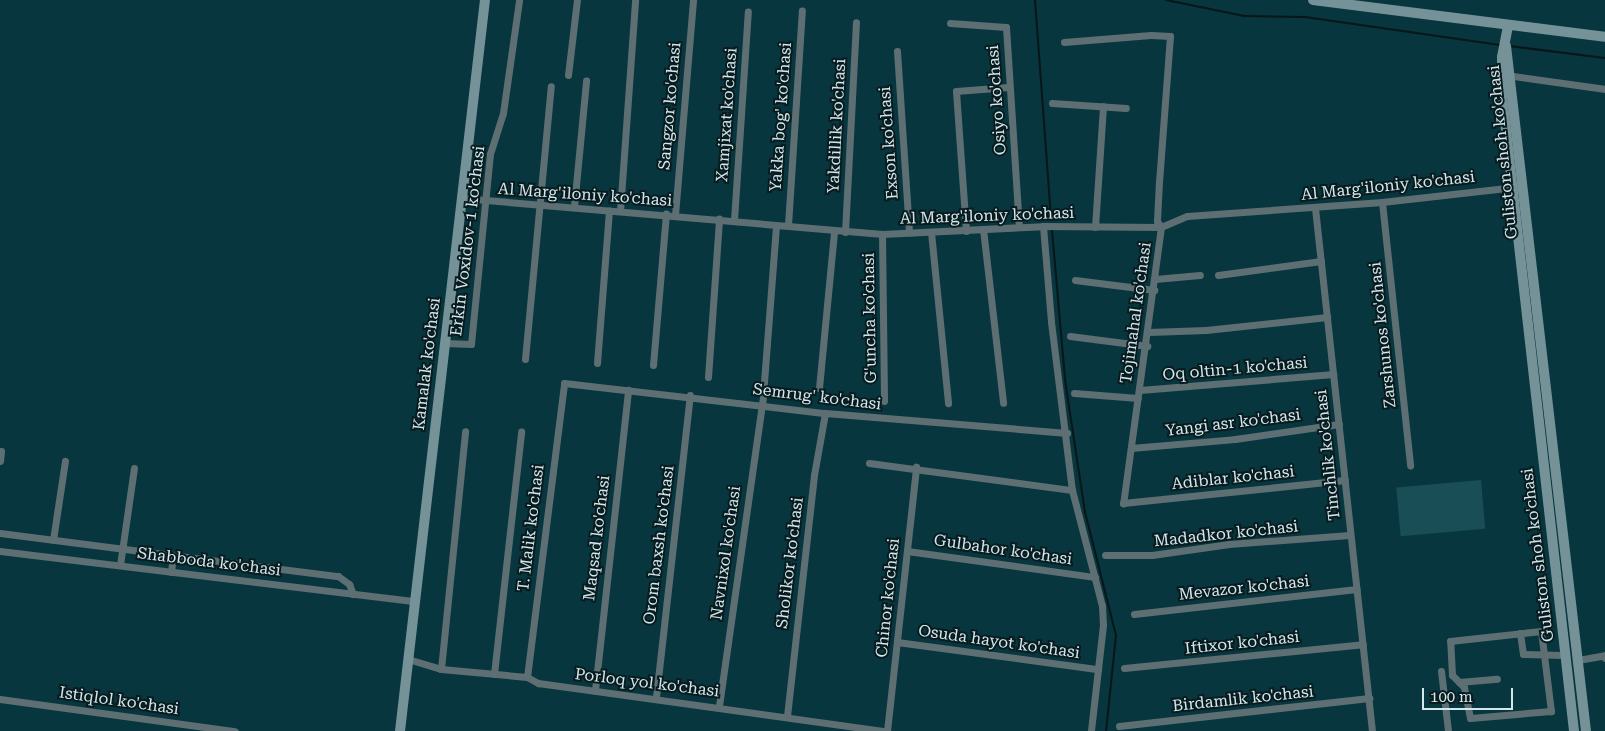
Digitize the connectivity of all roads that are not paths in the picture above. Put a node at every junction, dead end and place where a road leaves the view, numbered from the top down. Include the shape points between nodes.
1 (485, 0) edge
2 (519, 0) edge
3 (577, 0) edge
4 (635, 0) edge
5 (693, 0) edge
6 (1313, 0) edge
7 (802, 10) dead end
8 (748, 12) dead end
9 (856, 22) dead end
10 (950, 23) dead end
11 (1508, 29) junction
12 (1605, 37) edge
13 (1064, 42) dead end
14 (897, 51) dead end
15 (568, 75) dead end
16 (1506, 75) junction
17 (586, 81) dead end
18 (551, 86) dead end
19 (1009, 87) junction
20 (1605, 89) edge
21 (1052, 103) dead end
22 (1103, 106) junction
23 (1126, 108) dead end
24 (1516, 186) junction
25 (462, 198) junction
26 (486, 202) junction
27 (1382, 202) junction
28 (541, 206) junction
29 (574, 206) junction
30 (1315, 208) junction
31 (609, 210) junction
32 (620, 211) junction
33 (666, 214) junction
34 (675, 215) junction
35 (719, 218) junction
36 (734, 220) junction
37 (776, 224) junction
38 (788, 225) junction
39 (1043, 226) junction
40 (1020, 227) junction
41 (1095, 227) junction
42 (1161, 227) junction
43 (983, 230) junction
44 (834, 231) junction
45 (966, 231) junction
46 (845, 232) junction
47 (931, 232) junction
48 (909, 233) junction
49 (882, 234) junction
50 (1321, 261) junction
51 (1200, 275) dead end
52 (1218, 275) dead end
53 (1155, 279) junction
54 (1074, 280) dead end
55 (1154, 290) junction
56 (1327, 317) junction
57 (1149, 332) junction
58 (1070, 336) dead end
59 (445, 343) junction
60 (1147, 346) junction
61 (525, 359) dead end
62 (597, 363) dead end
63 (653, 365) dead end
64 (1333, 374) junction
65 (708, 377) dead end
66 (564, 383) joint
67 (819, 388) dead end
68 (628, 390) junction
69 (1140, 390) junction
70 (1074, 393) dead end
71 (690, 395) junction
72 (1138, 398) junction
73 (884, 401) dead end
74 (948, 403) dead end
75 (1003, 403) dead end
76 (759, 404) junction
77 (825, 414) junction
78 (1339, 424) junction
79 (465, 431) dead end
80 (522, 432) dead end
81 (1067, 433) junction
82 (1130, 448) junction
83 (1, 451) dead end
84 (65, 461) dead end
85 (0, 462) edge
86 (869, 463) dead end
87 (1410, 466) dead end
88 (916, 467) junction
89 (134, 468) dead end
90 (1345, 480) junction
91 (1072, 490) junction
92 (1123, 503) joint
93 (0, 533) edge
94 (1350, 535) junction
95 (53, 540) junction
96 (122, 549) junction
97 (907, 550) junction
98 (0, 551) edge
99 (1105, 555) dead end
100 (173, 556) junction
101 (120, 566) junction
102 (171, 572) junction
103 (1096, 577) junction
104 (1357, 589) junction
105 (353, 594) junction
106 (415, 601) junction
107 (1134, 614) dead end
108 (1520, 633) junction
109 (897, 642) junction
110 (1363, 644) junction
111 (1564, 654) junction
112 (1544, 656) junction
113 (1605, 658) edge
114 (408, 659) junction
115 (1578, 660) junction
116 (1124, 668) dead end
117 (441, 669) junction
118 (1098, 669) junction
119 (1441, 671) dead end
120 (494, 674) junction
121 (527, 677) junction
122 (1497, 679) dead end
123 (1459, 682) junction
124 (595, 690) junction
125 (656, 697) junction
126 (1369, 698) junction
127 (0, 699) edge
128 (720, 706) junction
129 (787, 716) junction
130 (1120, 726) dead end
131 (235, 731) edge
132 (400, 731) edge
133 (886, 731) edge
134 (1091, 731) edge
135 (1372, 731) edge
136 (1448, 731) edge
137 (1574, 731) edge
138 (1586, 731) edge

1 - 25 main road, Kamalak ko'chasi
2 - 26 street, Erkin Voxidov-1 ko'chasi via 503,113 490,154
3 - 15 street
4 - 32 street
5 - 34 street, Sangzor ko'chasi
6 - 11 main road
7 - 38 street, Yakka bog' ko'chasi
8 - 36 street, Xamjixat ko'chasi
9 - 46 street, Yakdillik ko'chasi
10 - 19 street, Osiyo ko'chasi via 1006,27
11 - 12 main road
11 - 16 main road, Guliston shoh ko'chasi
13 - 42 street, Tojimahal ko'chasi via 1170,36 1159,181 1158,221
14 - 48 street, Exson ko'chasi
16 - 20 street
16 - 24 main road, Guliston shoh ko'chasi
17 - 29 street
18 - 28 street
19 - 40 street, Osiyo ko'chasi
19 - 45 street via 956,91
21 - 22 street
22 - 23 street
22 - 41 street
24 - 27 street, Al Marg'iloniy ko'chasi
24 - 111 main road, Guliston shoh ko'chasi
24 - 115 main road, Guliston shoh ko'chasi
25 - 26 street, Al Marg'iloniy ko'chasi
25 - 59 main road, Kamalak ko'chasi
26 - 28 street, Al Marg'iloniy ko'chasi
26 - 59 street, Erkin Voxidov-1 ko'chasi via 471,344
27 - 30 street, Al Marg'iloniy ko'chasi
27 - 87 street, Zarshunos ko'chasi
28 - 29 street, Al Marg'iloniy ko'chasi
28 - 61 street
29 - 31 street, Al Marg'iloniy ko'chasi
30 - 42 street, Al Marg'iloniy ko'chasi via 1187,216
30 - 50 street, Tinchlik ko'chasi
31 - 32 street, Al Marg'iloniy ko'chasi
31 - 62 street
32 - 33 street, Al Marg'iloniy ko'chasi
33 - 34 street, Al Marg'iloniy ko'chasi
33 - 63 street
34 - 35 street, Al Marg'iloniy ko'chasi
35 - 36 street, Al Marg'iloniy ko'chasi
35 - 65 street
36 - 37 street, Al Marg'iloniy ko'chasi
37 - 38 street, Al Marg'iloniy ko'chasi
37 - 76 street via 770,315
38 - 44 street, Al Marg'iloniy ko'chasi
39 - 40 street, Al Marg'iloniy ko'chasi
39 - 41 street, Al Marg'iloniy ko'chasi
39 - 81 street via 1051,322
40 - 43 street, Al Marg'iloniy ko'chasi
41 - 42 street, Al Marg'iloniy ko'chasi
42 - 53 street, Tojimahal ko'chasi
43 - 45 street, Al Marg'iloniy ko'chasi
43 - 75 street
44 - 46 street, Al Marg'iloniy ko'chasi
44 - 67 street
45 - 47 street, Al Marg'iloniy ko'chasi
46 - 49 street, Al Marg'iloniy ko'chasi
47 - 48 street, Al Marg'iloniy ko'chasi
47 - 74 street
48 - 49 street, Al Marg'iloniy ko'chasi
49 - 73 street, G'uncha ko'chasi
50 - 52 street
50 - 56 street, Tinchlik ko'chasi
51 - 53 street
53 - 55 street, Tojimahal ko'chasi
54 - 55 street
55 - 57 street, Tojimahal ko'chasi
56 - 57 street via 1206,330
56 - 64 street, Tinchlik ko'chasi
57 - 60 street, Tojimahal ko'chasi
58 - 60 street
59 - 106 main road, Kamalak ko'chasi
60 - 69 street, Tojimahal ko'chasi
64 - 69 street, Oq oltin-1 ko'chasi
64 - 78 street, Tinchlik ko'chasi
66 - 68 street, Semrug' ko'chasi
66 - 121 street, T. Malik ko'chasi
68 - 71 street, Semrug' ko'chasi
68 - 124 street, Maqsad ko'chasi
69 - 72 street, Tojimahal ko'chasi
70 - 72 street
71 - 76 street, Semrug' ko'chasi
71 - 125 street, Orom baxsh ko'chasi
72 - 82 street, Tojimahal ko'chasi
76 - 77 street, Semrug' ko'chasi
76 - 128 street, Navnixol ko'chasi
77 - 81 street, Semrug' ko'chasi
77 - 129 street, Sholikor ko'chasi via 814,475
78 - 82 street, Yangi asr ko'chasi via 1234,439
78 - 90 street, Tinchlik ko'chasi
79 - 117 street
80 - 120 street
81 - 91 street
82 - 92 street, Tojimahal ko'chasi
83 - 85 street
84 - 95 street
86 - 88 street
88 - 91 street
88 - 97 street, Chinor ko'chasi
89 - 96 street
90 - 92 street, Adiblar ko'chasi
90 - 94 street, Tinchlik ko'chasi
91 - 103 street
93 - 95 street
94 - 99 street, Madadkor ko'chasi via 1228,544 1152,555
94 - 104 street, Tinchlik ko'chasi
95 - 96 street
96 - 100 street
96 - 101 street
97 - 103 street, Gulbahor ko'chasi
97 - 109 street, Chinor ko'chasi
98 - 101 street, Shabboda ko'chasi
100 - 102 street
100 - 105 street via 338,576 350,584
101 - 102 street, Shabboda ko'chasi
102 - 105 street, Shabboda ko'chasi
103 - 118 street via 1103,625
104 - 107 street, Mevazor ko'chasi
104 - 110 street, Tinchlik ko'chasi
105 - 106 street, Shabboda ko'chasi
106 - 114 main road, Kamalak ko'chasi
108 - 112 street via 1523,654
108 - 112 street via 1540,631
108 - 123 street via 1450,640 1452,675
109 - 118 street, Osuda hayot ko'chasi
109 - 133 street, Chinor ko'chasi
110 - 116 street, Iftixor ko'chasi
110 - 126 street, Tinchlik ko'chasi
111 - 112 street
111 - 137 main road, Guliston shoh ko'chasi
112 - 123 street via 1551,711 1470,718 1464,686
113 - 115 street
114 - 117 street, Porloq yol ko'chasi
114 - 132 main road, Kamalak ko'chasi
115 - 138 main road, Guliston shoh ko'chasi
117 - 120 street, Porloq yol ko'chasi
118 - 134 street
119 - 136 street
120 - 121 street, Porloq yol ko'chasi
121 - 124 street, Porloq yol ko'chasi via 538,683
122 - 123 street
124 - 125 street, Porloq yol ko'chasi
125 - 128 street, Porloq yol ko'chasi
126 - 130 street, Birdamlik ko'chasi
126 - 135 street, Tinchlik ko'chasi
127 - 131 street, Istiqlol ko'chasi
128 - 129 street, Porloq yol ko'chasi
129 - 133 street, Porloq yol ko'chasi

